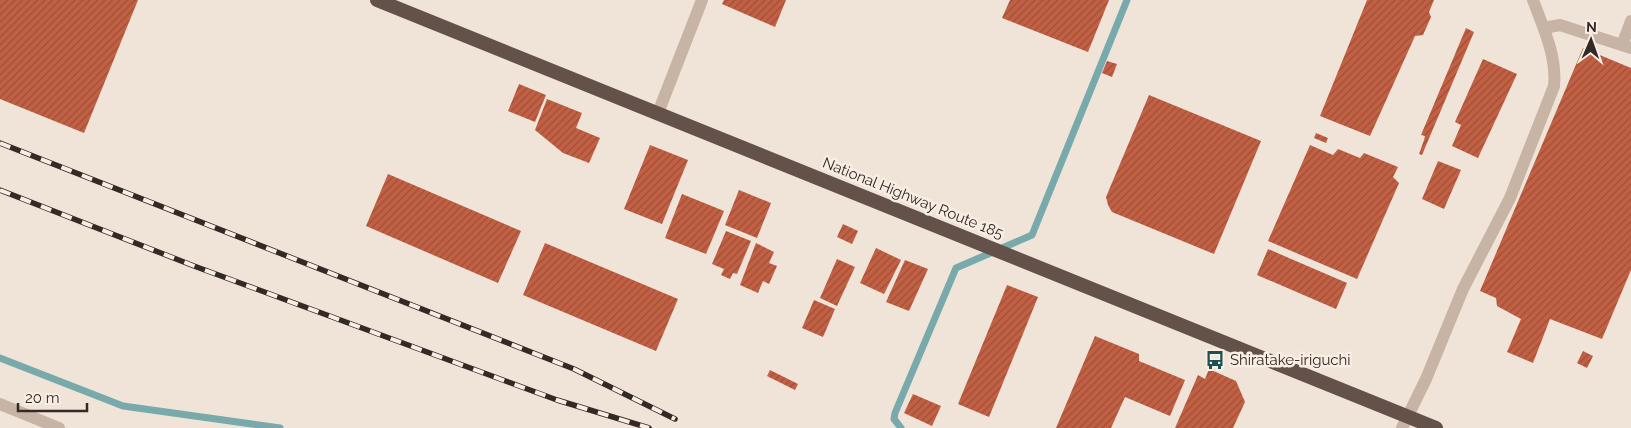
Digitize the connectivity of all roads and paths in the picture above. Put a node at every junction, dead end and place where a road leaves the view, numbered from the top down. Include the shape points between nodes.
1 (376, 0) edge
2 (702, 0) edge
3 (1533, 0) edge
4 (1631, 21) edge
5 (1544, 28) junction
6 (1626, 46) edge
7 (658, 113) junction
8 (0, 404) edge
9 (1405, 422) edge
10 (59, 428) edge
11 (1436, 428) edge

1 - 7 highway, National Highway Route 185
2 - 7 street
3 - 5 street
4 - 6 street
5 - 6 street via 1560,25
5 - 9 street via 1555,74 1550,97 1510,198 1463,289
7 - 9 highway, National Highway Route 185
8 - 10 street
9 - 11 highway, National Highway Route 185

